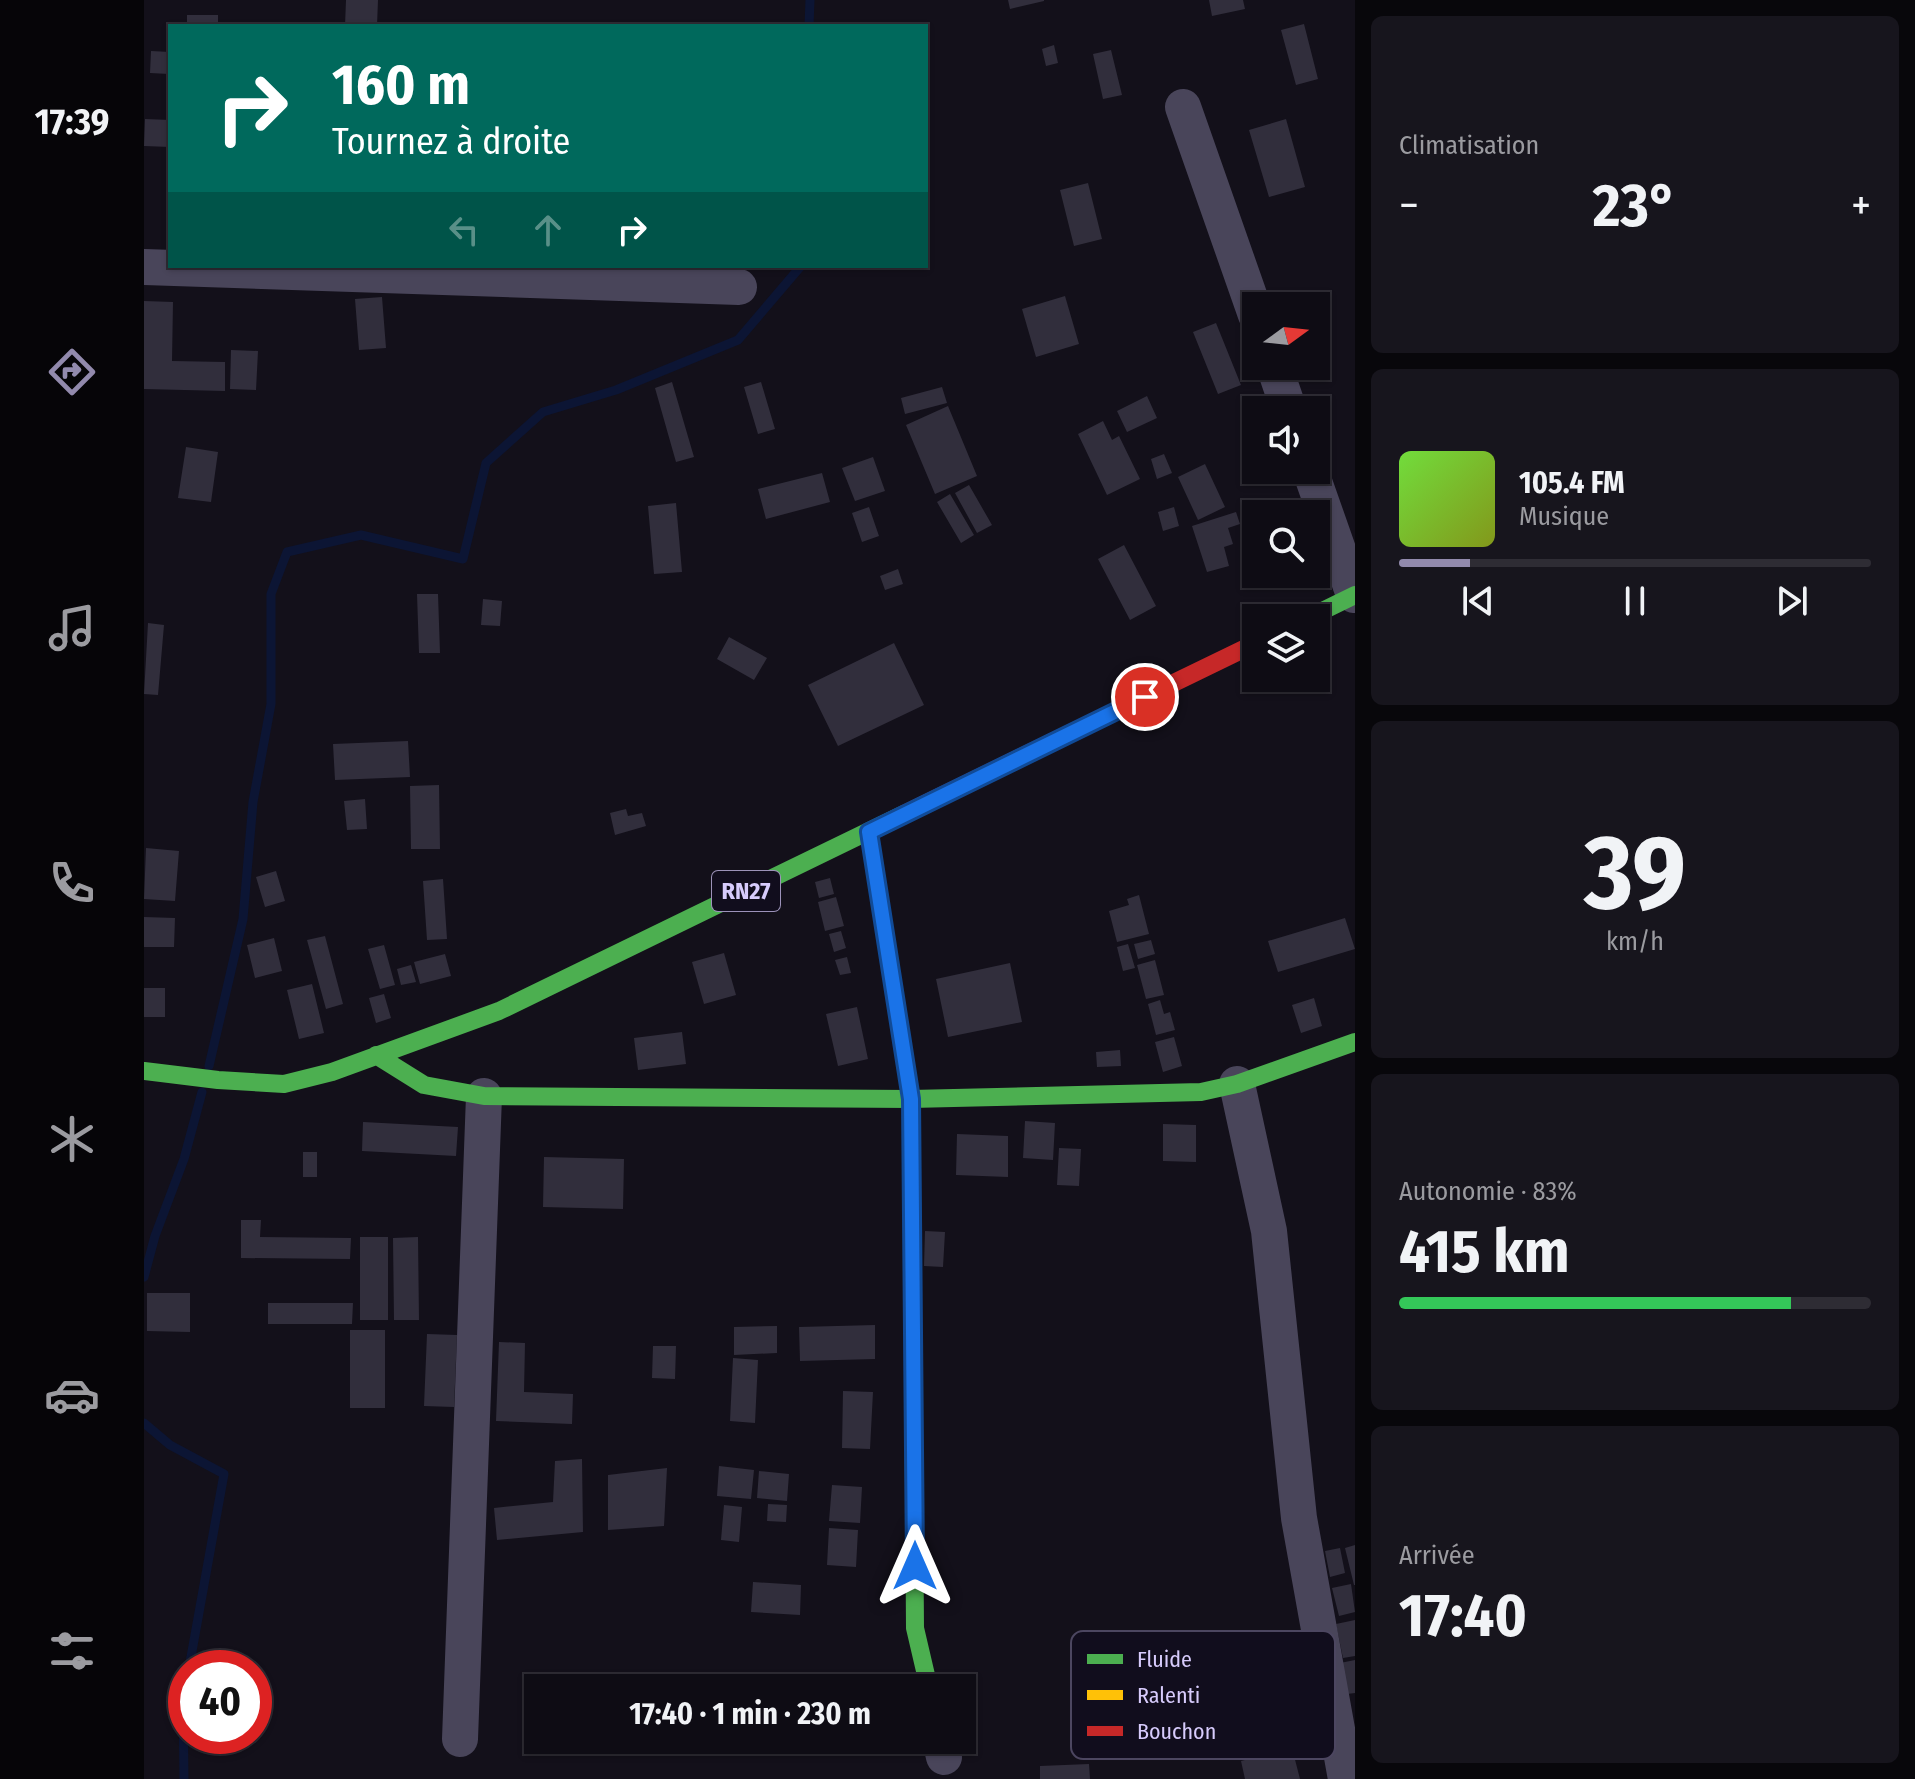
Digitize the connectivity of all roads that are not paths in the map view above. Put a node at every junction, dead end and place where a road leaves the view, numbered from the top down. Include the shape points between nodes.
1 (1183, 107) dead end
2 (144, 267) edge
3 (168, 268) edge
4 (174, 268) edge
5 (739, 287) dead end
6 (1248, 292) edge
7 (1315, 484) edge
8 (1354, 595) edge
9 (1330, 607) edge
10 (1242, 650) edge
11 (869, 832) junction
12 (1355, 1042) edge
13 (376, 1055) junction
14 (144, 1071) edge
15 (1237, 1084) junction
16 (484, 1096) junction
17 (911, 1099) junction
18 (1319, 1631) edge
19 (926, 1674) edge
20 (1335, 1718) edge
21 (460, 1739) dead end
22 (1346, 1779) edge

1 - 6 street
2 - 3 street
4 - 5 street
7 - 8 street
8 - 9 street
10 - 11 street, RN27
11 - 13 street, RN27 via 499,1011
11 - 17 street
12 - 15 street
13 - 14 street, RN27 via 284,1084
13 - 16 street via 424,1085
15 - 17 street via 1201,1092
15 - 18 street via 1269,1231 1299,1518
16 - 17 street
16 - 21 street
17 - 19 street via 915,1628
20 - 22 street

